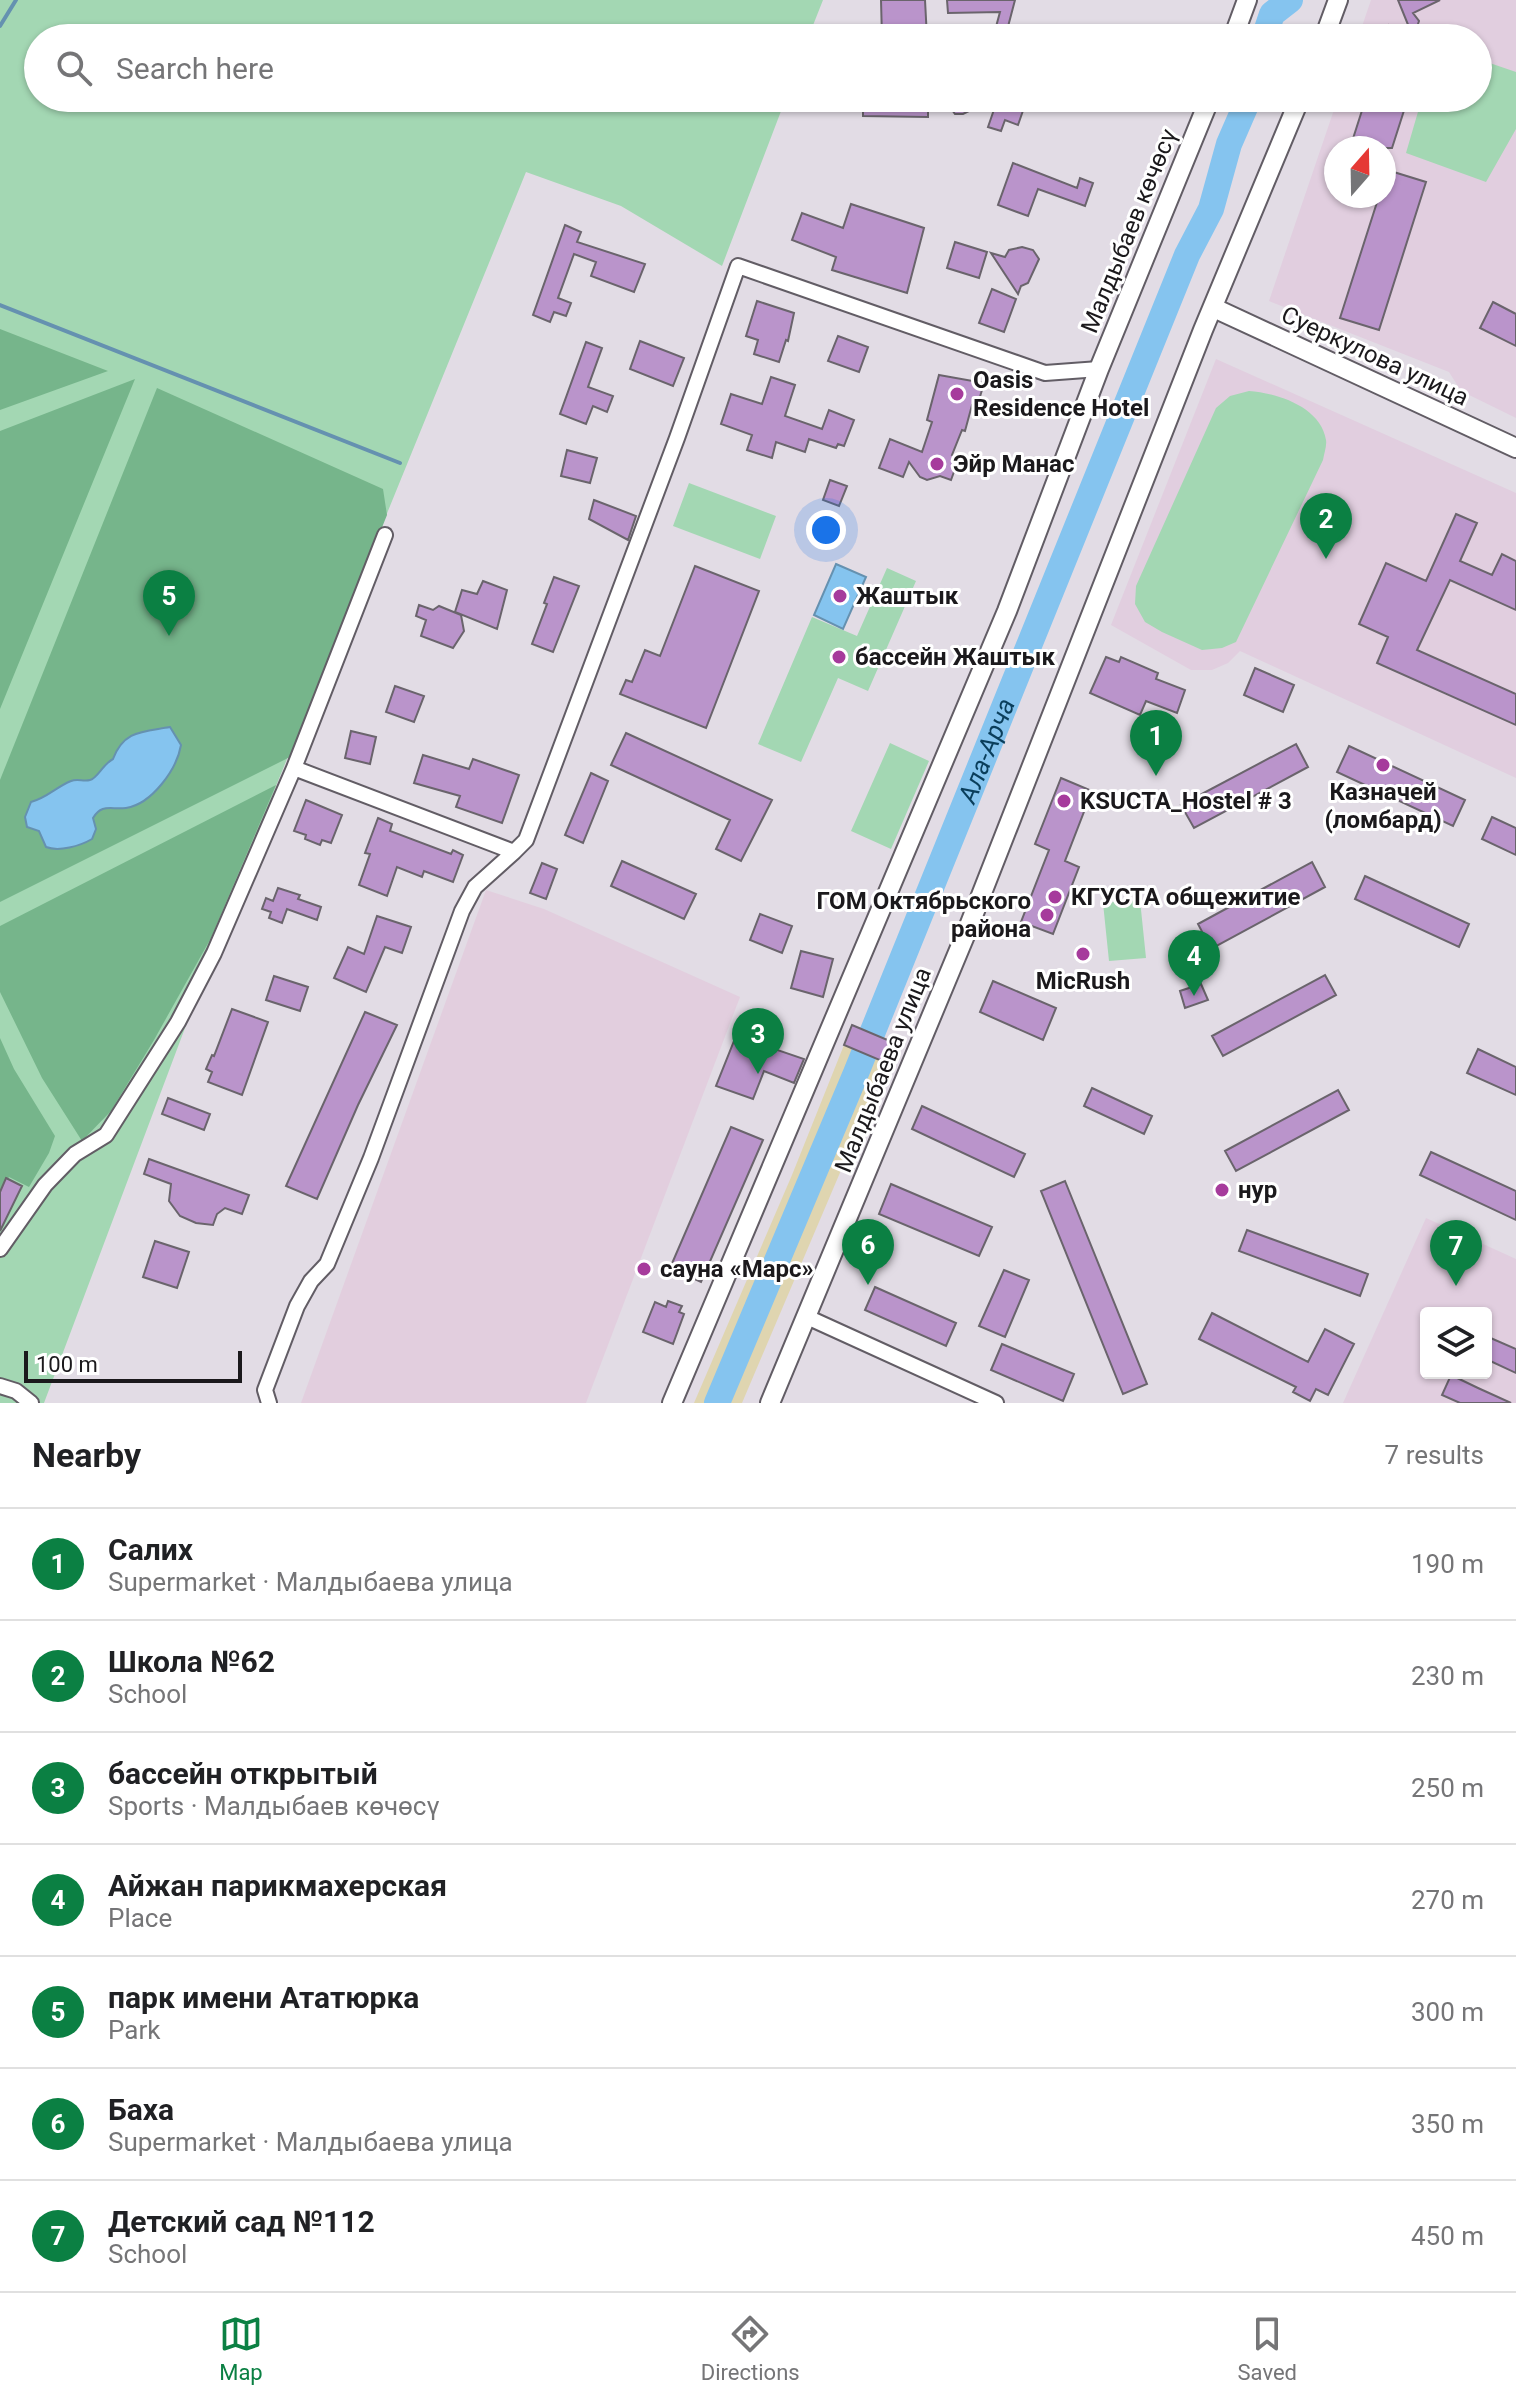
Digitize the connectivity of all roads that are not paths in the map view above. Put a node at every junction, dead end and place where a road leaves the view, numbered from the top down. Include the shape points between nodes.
1 (1247, 0) edge
2 (1338, 0) edge
3 (1238, 24) edge
4 (1329, 24) edge
5 (1204, 112) edge
6 (1294, 112) edge
7 (1214, 308) junction
8 (1099, 369) junction
9 (1516, 448) edge
10 (385, 535) dead end
11 (294, 768) junction
12 (514, 852) junction
13 (0, 1249) edge
14 (807, 1317) junction
15 (0, 1386) edge
16 (31, 1403) edge
17 (269, 1403) edge
18 (672, 1403) edge
19 (770, 1403) edge
20 (996, 1403) edge

1 - 3 street
2 - 4 street
5 - 8 street, Малдыбаев көчөсү
6 - 7 street
7 - 9 street, Суеркулова улица
7 - 14 street, Малдыбаева улица
8 - 12 street via 1045,373 738,266 526,840
8 - 18 street, Малдыбаев көчөсү via 995,640
10 - 11 street
11 - 12 street
11 - 13 street via 214,953 178,1022 106,1135 75,1154 45,1185
12 - 17 street via 475,887 462,911 327,1264 297,1306 265,1390
14 - 19 street, Малдыбаева улица
14 - 20 street
15 - 16 street

